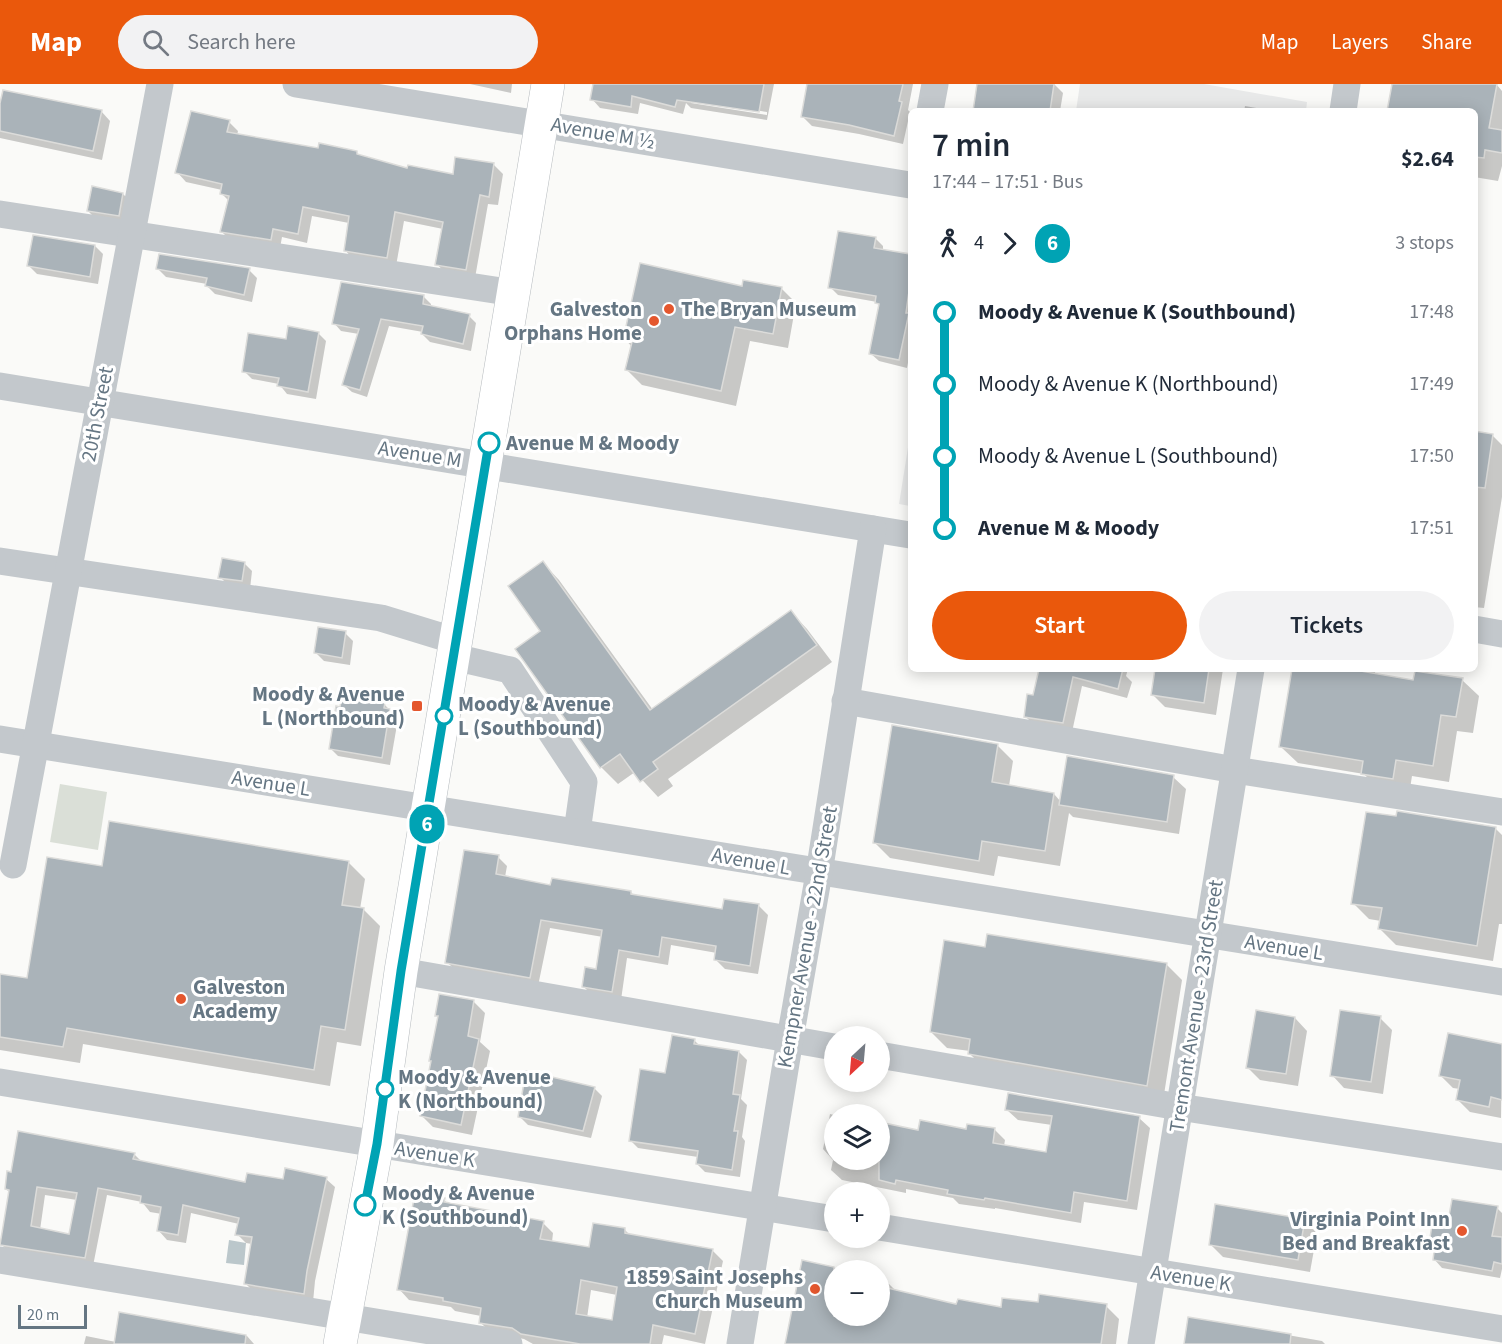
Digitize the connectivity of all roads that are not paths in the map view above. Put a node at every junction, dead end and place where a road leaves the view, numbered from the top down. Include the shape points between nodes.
1 (160, 84) edge
2 (296, 84) edge
3 (548, 84) edge
4 (935, 84) edge
5 (1347, 84) edge
6 (931, 108) edge
7 (1343, 108) edge
8 (542, 123) junction
9 (908, 185) edge
10 (0, 214) edge
11 (131, 235) junction
12 (514, 293) junction
13 (0, 386) edge
14 (99, 402) junction
15 (485, 464) junction
16 (873, 529) junction
17 (908, 535) edge
18 (0, 561) edge
19 (66, 572) junction
20 (1478, 630) edge
21 (1502, 634) edge
22 (455, 649) junction
23 (1251, 672) edge
24 (845, 701) junction
25 (0, 739) edge
26 (36, 745) junction
27 (1235, 770) junction
28 (429, 809) junction
29 (1502, 812) edge
30 (577, 832) junction
31 (13, 865) dead end
32 (819, 873) junction
33 (1208, 934) junction
34 (401, 971) junction
35 (1502, 982) edge
36 (790, 1039) junction
37 (824, 1045) edge
38 (890, 1057) edge
39 (0, 1082) edge
40 (1179, 1107) junction
41 (377, 1144) junction
42 (1502, 1157) edge
43 (762, 1208) junction
44 (824, 1217) edge
45 (890, 1229) edge
46 (0, 1260) edge
47 (1153, 1272) junction
48 (1502, 1329) edge
49 (342, 1330) edge
50 (509, 1344) edge
51 (740, 1344) edge
52 (1141, 1344) edge

1 - 11 street, 20th Street
2 - 8 street, Avenue M ½
3 - 8 main road
4 - 6 street
5 - 7 street
8 - 9 street, Avenue M ½
8 - 12 main road
10 - 11 street
11 - 12 street
11 - 14 street, 20th Street
12 - 15 main road
13 - 14 street, Avenue M
14 - 15 street, Avenue M
14 - 19 street, 20th Street
15 - 16 street, Avenue M
15 - 22 main road
16 - 17 street, Avenue M
16 - 24 street, Kempner Avenue - 22nd Street
18 - 19 street
19 - 22 street via 381,618
19 - 26 street, 20th Street
20 - 21 street
22 - 28 main road
22 - 30 street via 510,670 584,782
23 - 27 street, Tremont Avenue - 23rd Street
24 - 27 street
24 - 32 street, Kempner Avenue - 22nd Street
25 - 26 street, Avenue L
26 - 28 street, Avenue L
26 - 31 street, 20th Street
27 - 29 street
27 - 33 street, Tremont Avenue - 23rd Street
28 - 30 street, Avenue L
28 - 34 main road
30 - 32 street, Avenue L
32 - 33 street, Avenue L
32 - 36 street, Kempner Avenue - 22nd Street
33 - 35 street, Avenue L
33 - 40 street, Tremont Avenue - 23rd Street
34 - 36 street
34 - 41 main road
36 - 37 street
36 - 43 street, Kempner Avenue - 22nd Street
38 - 40 street
39 - 41 street, Avenue K
40 - 42 street
40 - 47 street, Tremont Avenue - 23rd Street
41 - 43 street, Avenue K
41 - 49 main road
43 - 44 street, Avenue K
43 - 51 street, Kempner Avenue - 22nd Street
45 - 47 street, Avenue K
46 - 49 street
47 - 48 street, Avenue K
47 - 52 street, Tremont Avenue - 23rd Street
49 - 50 street

